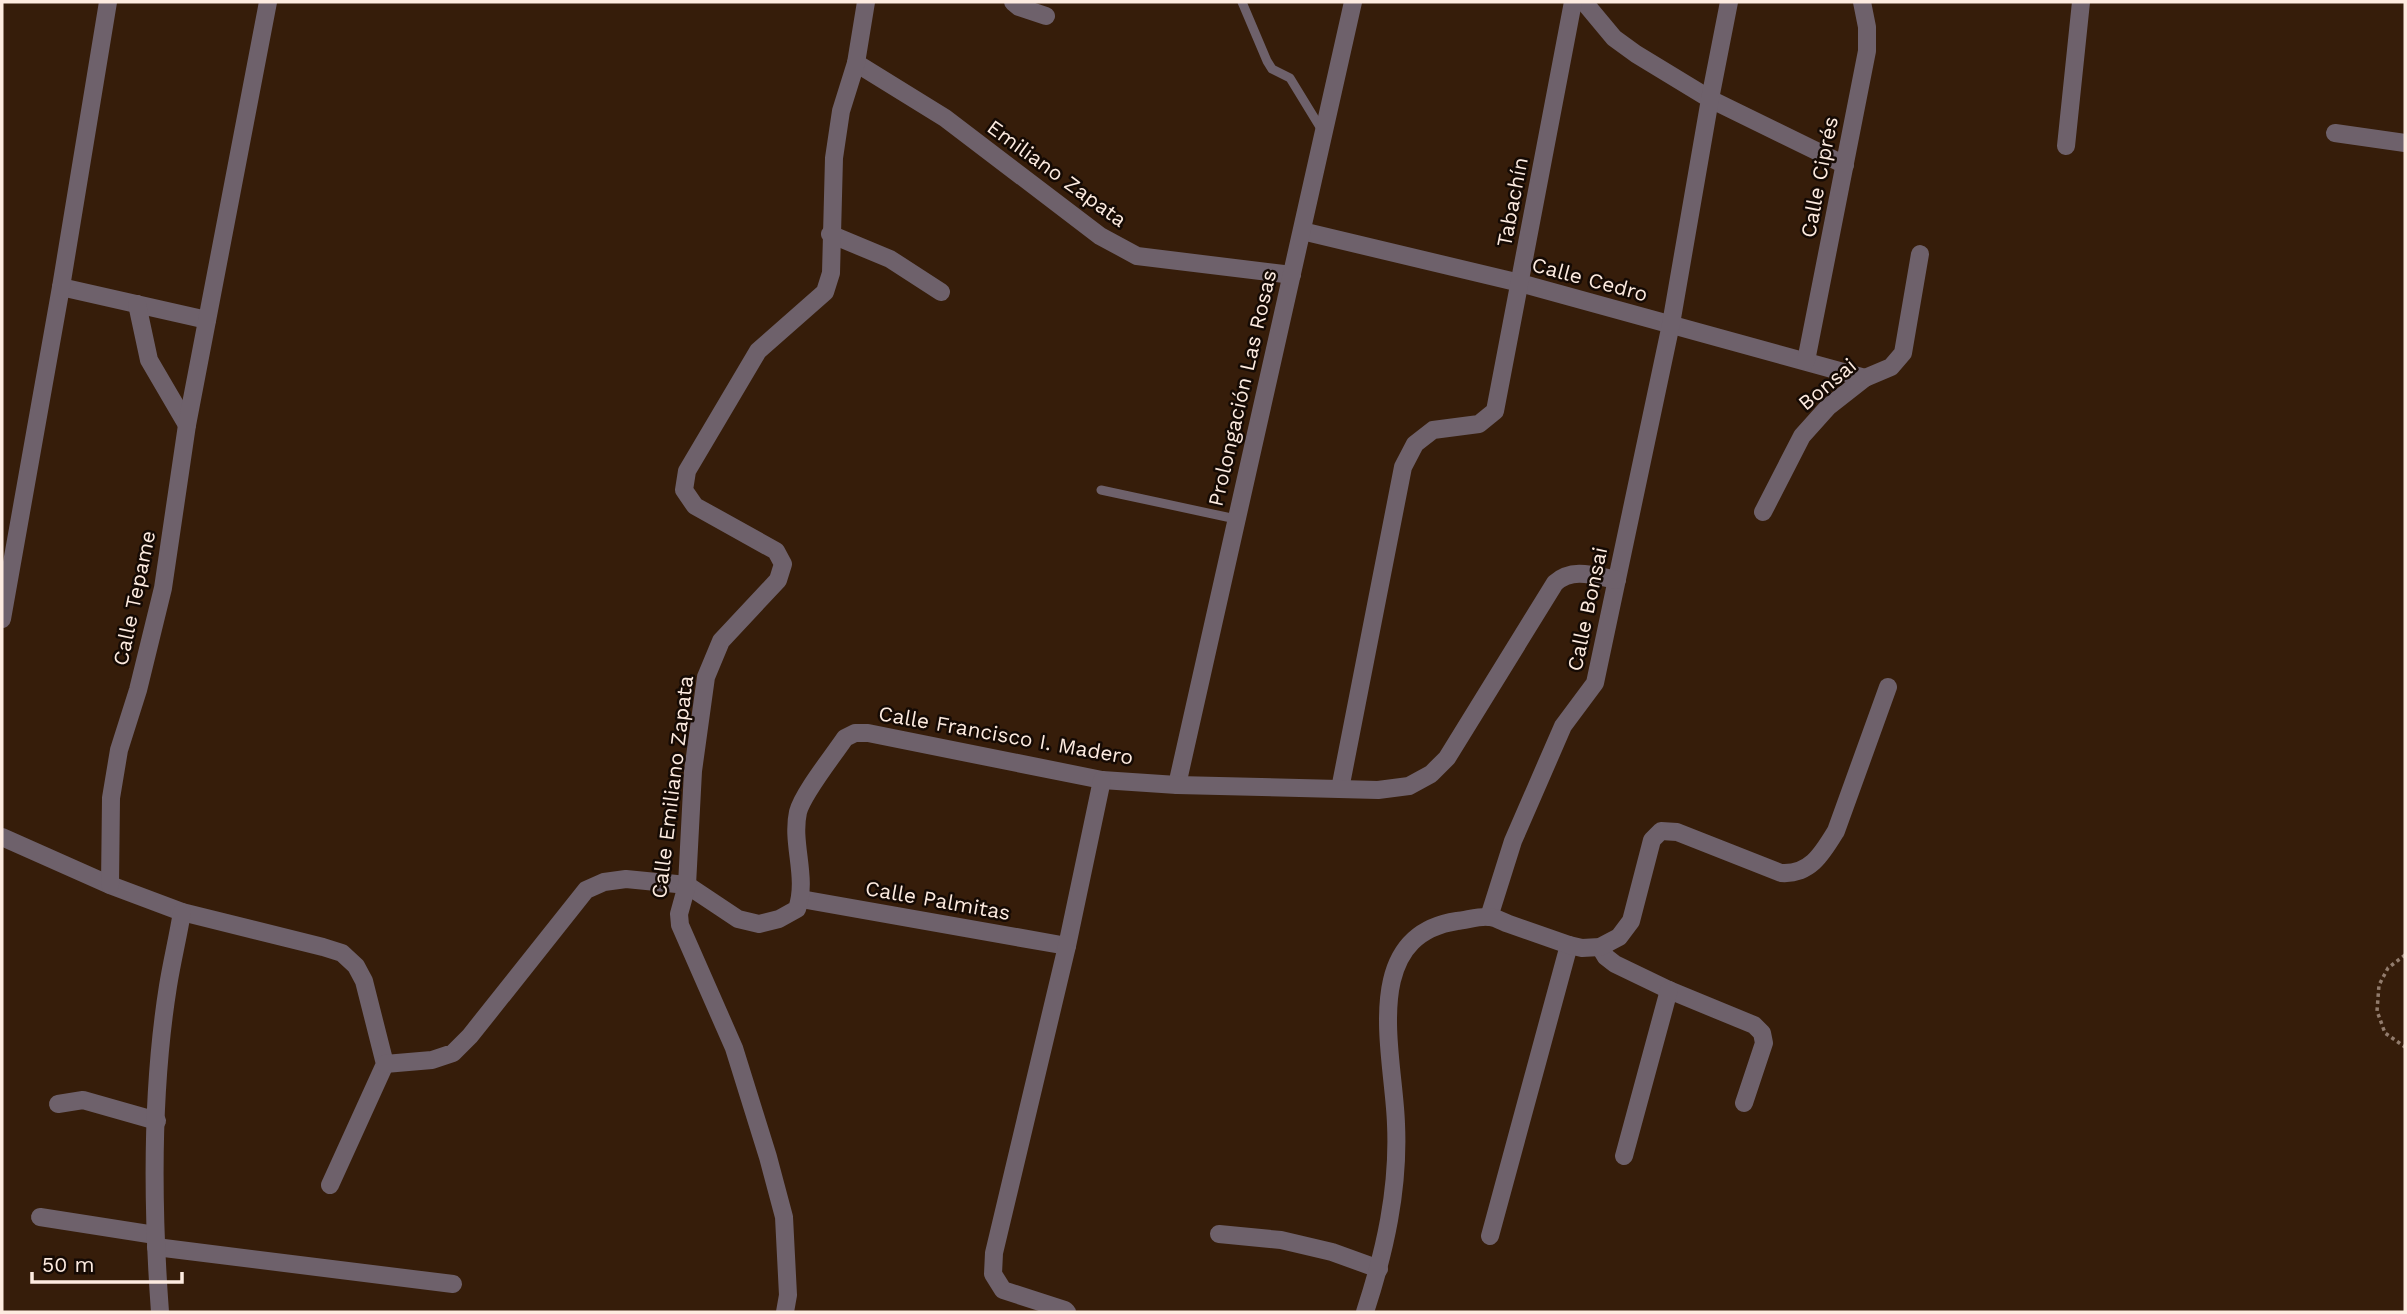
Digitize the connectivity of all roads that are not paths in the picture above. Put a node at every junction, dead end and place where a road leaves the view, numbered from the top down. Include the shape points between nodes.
1 (108, 2) edge
2 (268, 2) edge
3 (866, 2) edge
4 (1013, 2) edge
5 (1242, 2) edge
6 (1353, 2) edge
7 (1573, 2) edge
8 (1584, 2) edge
9 (1729, 2) edge
10 (1862, 2) edge
11 (2081, 2) edge
12 (1046, 16) dead end
13 (856, 63) junction
14 (1710, 99) junction
15 (1324, 133) junction
16 (2335, 133) dead end
17 (2405, 143) edge
18 (2066, 146) dead end
19 (1845, 165) junction
20 (1302, 231) junction
21 (830, 234) junction
22 (1920, 254) dead end
23 (1292, 275) junction
24 (1520, 283) junction
25 (61, 287) junction
26 (941, 292) dead end
27 (137, 304) junction
28 (207, 320) junction
29 (1671, 324) junction
30 (1807, 361) junction
31 (1864, 378) junction
32 (187, 425) junction
33 (1101, 491) dead end
34 (1762, 512) dead end
35 (1236, 519) junction
36 (1617, 580) junction
37 (2, 619) edge
38 (1888, 687) dead end
39 (1102, 780) junction
40 (1177, 785) junction
41 (1340, 789) junction
42 (2, 837) edge
43 (110, 885) junction
44 (687, 885) junction
45 (801, 899) junction
46 (182, 912) junction
47 (1489, 917) junction
48 (1569, 945) junction
49 (1067, 946) junction
50 (1600, 947) junction
51 (1669, 990) junction
52 (385, 1064) junction
53 (1744, 1103) dead end
54 (58, 1104) dead end
55 (157, 1121) junction
56 (1624, 1156) dead end
57 (330, 1185) dead end
58 (40, 1217) dead end
59 (1220, 1234) dead end
60 (1490, 1236) dead end
61 (155, 1241) junction
62 (1380, 1269) junction
63 (453, 1284) dead end
64 (160, 1312) edge
65 (785, 1312) edge
66 (1067, 1312) edge
67 (1365, 1312) edge

1 - 25 street
2 - 28 street, Calle Tepame
3 - 13 street, Calle Emiliano Zapata
4 - 12 street
5 - 15 lane via 1272,69 1290,78
6 - 15 street, Prolongación Las Rosas
7 - 24 street, Tabachín
8 - 14 street via 1614,38
9 - 14 street, Calle Bonsai
10 - 19 street, Calle Ciprés via 1867,51
11 - 18 street
13 - 21 street, Calle Emiliano Zapata via 841,111
13 - 23 street, Emiliano Zapata via 946,118 1100,236 1137,257
14 - 19 street
14 - 29 street, Calle Bonsai
15 - 20 street, Prolongación Las Rosas
16 - 17 street
19 - 30 street, Calle Ciprés
20 - 23 street, Prolongación Las Rosas
20 - 24 street, Calle Cedro
21 - 26 street via 890,259
21 - 44 street, Calle Emiliano Zapata via 831,273 825,292 758,351 687,471 684,490 695,506 776,551 783,564 778,580 721,641 706,677 693,771
22 - 31 street, Bonsai via 1903,353 1891,367
23 - 35 street, Prolongación Las Rosas
24 - 29 street, Calle Cedro
24 - 41 street, Tabachín via 1495,411 1479,424 1433,430 1415,444 1403,467
25 - 27 street
25 - 37 street
27 - 28 street
27 - 32 street via 149,360
28 - 32 street, Calle Tepame
29 - 30 street, Calle Cedro
29 - 36 street, Calle Bonsai
30 - 31 street, Calle Cedro
31 - 34 street, Bonsai via 1802,436
32 - 43 street, Calle Tepame via 163,588 117,762 111,798
33 - 35 lane
35 - 40 street, Prolongación Las Rosas
36 - 41 street, Calle Francisco I. Madero via 1573,572 1555,583 1447,758 1432,774 1409,786
36 - 47 street, Calle Bonsai via 1595,683 1563,726 1513,841
38 - 50 street via 1836,831 1807,868 1795,874 1781,873 1677,832 1661,831 1652,840 1631,921 1619,937
39 - 40 street, Calle Francisco I. Madero
39 - 45 street, Calle Francisco I. Madero via 855,733 845,738 799,809
39 - 49 street
40 - 41 street, Calle Francisco I. Madero
42 - 43 street
43 - 46 street
44 - 45 street via 738,919 759,924 797,909
44 - 52 street via 626,879 604,881 586,890 453,1054
44 - 65 street, Calle Emiliano Zapata via 680,925 734,1048 784,1217
45 - 49 street, Calle Palmitas
46 - 52 street via 342,953 363,981
46 - 55 street via 168,987
47 - 48 street
47 - 62 street via 1439,924 1413,939 1393,970 1387,1009 1395,1158 1391,1217
48 - 50 street
48 - 60 street
49 - 66 street via 994,1253 993,1274 1003,1290
50 - 51 street via 1615,964
51 - 53 street via 1754,1025 1762,1033 1764,1043
51 - 56 street
52 - 57 street
54 - 55 street via 83,1100
55 - 61 street
58 - 61 street
59 - 62 street via 1282,1240
61 - 63 street
61 - 64 street
62 - 67 street

